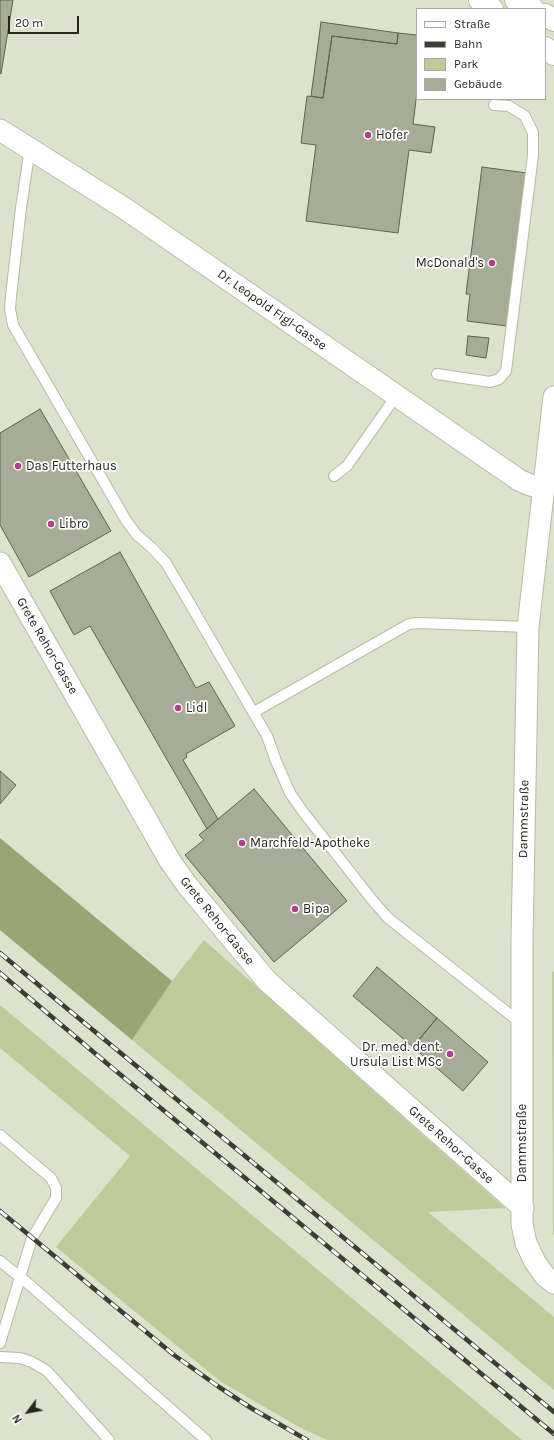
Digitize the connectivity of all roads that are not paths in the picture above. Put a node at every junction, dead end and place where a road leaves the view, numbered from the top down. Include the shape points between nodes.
1 (480, 0) edge
2 (516, 0) edge
3 (491, 8) edge
4 (531, 8) edge
5 (494, 105) dead end
6 (0, 130) edge
7 (30, 148) junction
8 (437, 374) dead end
9 (396, 396) junction
10 (554, 397) edge
11 (334, 476) dead end
12 (544, 489) junction
13 (0, 563) edge
14 (528, 627) junction
15 (254, 712) junction
16 (522, 1024) junction
17 (0, 1135) edge
18 (523, 1208) junction
19 (0, 1261) edge
20 (20, 1278) junction
21 (554, 1283) edge
22 (0, 1343) edge
23 (0, 1357) edge
24 (109, 1440) edge
25 (206, 1440) edge

1 - 3 main road
2 - 4 main road
5 - 8 lane via 509,106 525,116 533,133 533,155 506,371 499,379 490,382
6 - 7 street, Dr. Leopold Figl-Gasse
7 - 9 street, Dr. Leopold Figl-Gasse via 124,208
7 - 15 lane via 10,309 14,325 127,522 166,563
9 - 11 lane via 347,466
9 - 12 street, Dr. Leopold Figl-Gasse via 519,480
10 - 12 street, Dammstraße
12 - 14 street, Dammstraße
13 - 18 street, Grete Rehor-Gasse via 170,861 187,885 267,981
14 - 15 lane via 409,624
14 - 16 street, Dammstraße
15 - 16 lane via 267,736 290,793 373,901 388,918
16 - 18 street, Dammstraße
17 - 20 lane via 51,1178 56,1188 56,1198 32,1238
18 - 21 street, Dammstraße via 522,1224 526,1242 535,1262
19 - 20 lane
20 - 22 lane
20 - 25 lane
23 - 24 lane via 20,1358 47,1372

